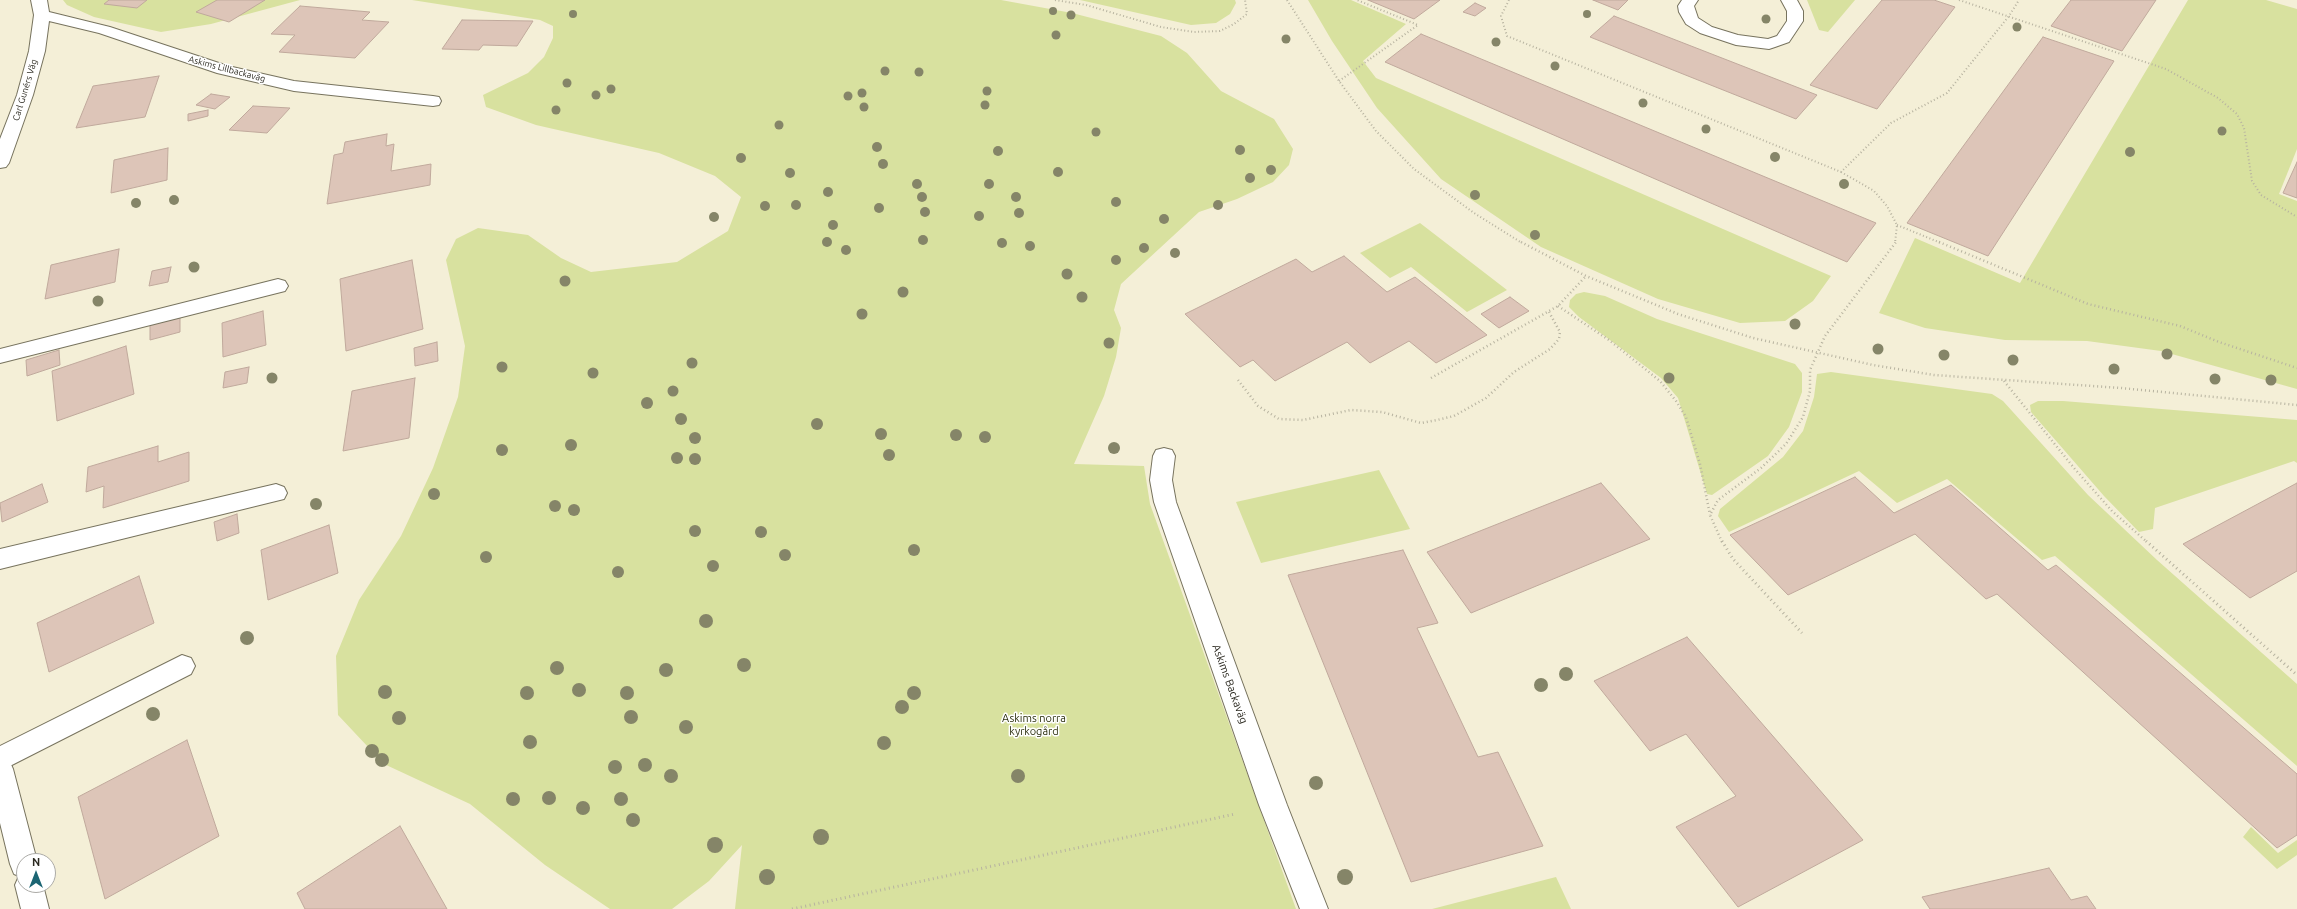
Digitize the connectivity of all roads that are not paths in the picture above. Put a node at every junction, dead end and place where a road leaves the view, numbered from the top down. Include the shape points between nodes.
1 (1690, 0) edge
2 (1789, 0) edge
3 (40, 8) edge
4 (433, 101) dead end
5 (0, 162) edge
6 (278, 286) dead end
7 (0, 356) edge
8 (1164, 456) dead end
9 (276, 494) dead end
10 (0, 559) edge
11 (182, 666) dead end
12 (0, 759) edge
13 (0, 770) edge
14 (21, 853) edge
15 (31, 893) edge
16 (36, 909) edge
17 (1314, 909) edge

1 - 2 street via 1686,6 1687,12 1692,21 1706,30 1736,40 1769,44 1783,39 1795,21 1795,11
3 - 4 street, Askims Lillbackaväg via 222,70 332,91
3 - 5 street, Carl Gunérs Väg via 37,51 25,95
6 - 7 street
8 - 17 street, Askims Backaväg via 1164,502 1273,806
9 - 10 street
11 - 12 street
13 - 14 street
15 - 16 street

